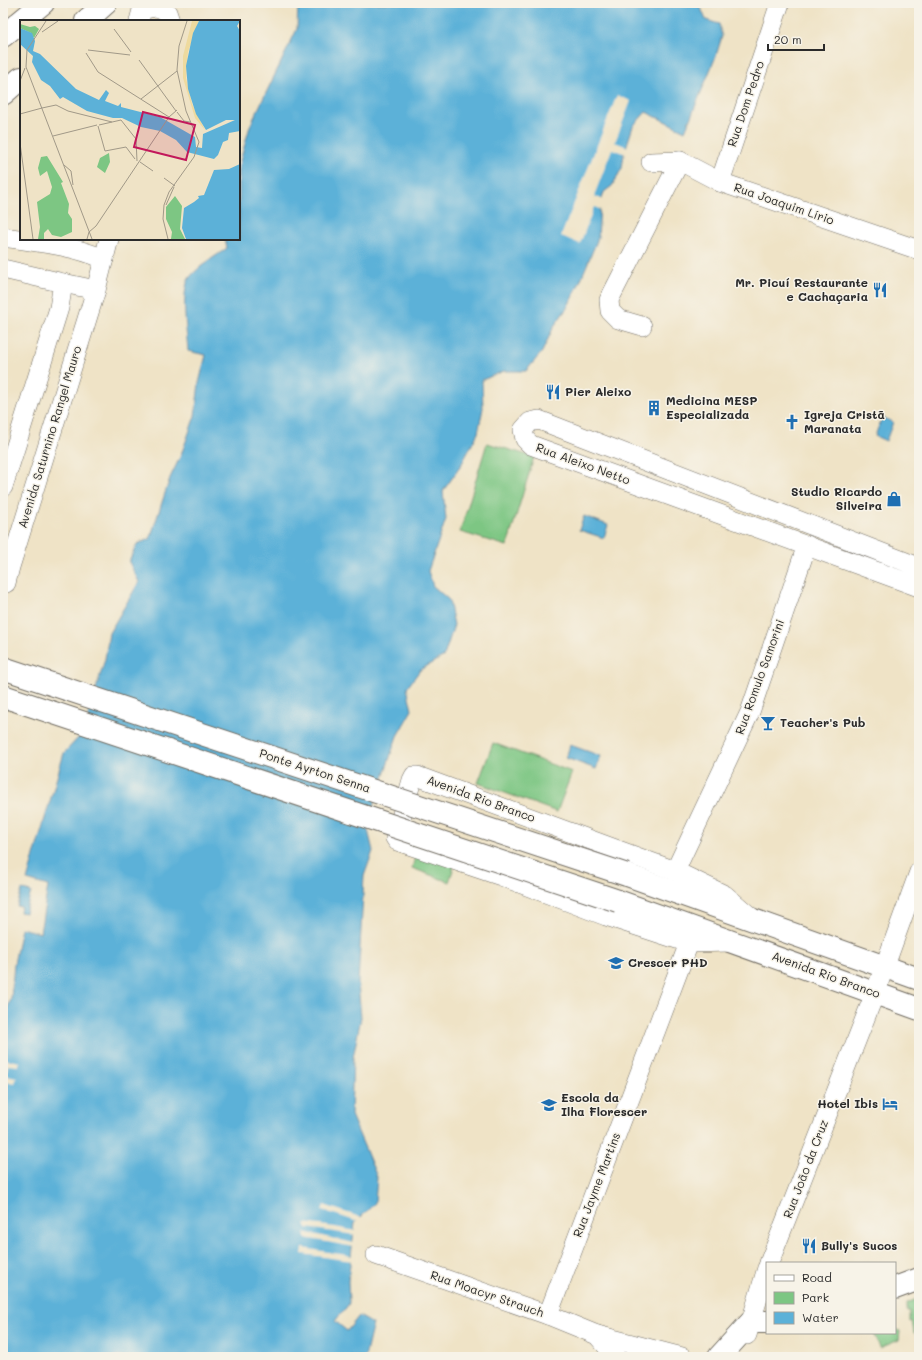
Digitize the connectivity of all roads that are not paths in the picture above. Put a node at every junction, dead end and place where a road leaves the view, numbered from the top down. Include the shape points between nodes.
1 (43, 3) edge
2 (106, 3) edge
3 (780, 3) edge
4 (22, 20) edge
5 (87, 20) edge
6 (139, 20) edge
7 (170, 20) edge
8 (20, 22) edge
9 (3, 36) edge
10 (20, 79) edge
11 (3, 94) edge
12 (680, 161) junction
13 (651, 162) dead end
14 (720, 182) junction
15 (3, 237) edge
16 (20, 239) edge
17 (36, 240) edge
18 (109, 240) edge
19 (70, 243) edge
20 (919, 250) edge
21 (104, 259) junction
22 (3, 269) edge
23 (62, 283) junction
24 (96, 290) junction
25 (642, 326) dead end
26 (3, 487) edge
27 (807, 545) junction
28 (919, 567) edge
29 (12, 573) edge
30 (919, 587) edge
31 (3, 668) edge
32 (3, 696) edge
33 (675, 871) junction
34 (919, 872) edge
35 (627, 875) joint
36 (755, 920) junction
37 (732, 942) junction
38 (689, 943) junction
39 (885, 966) junction
40 (919, 979) edge
41 (875, 993) junction
42 (919, 1009) edge
43 (376, 1255) dead end
44 (769, 1262) edge
45 (766, 1275) edge
46 (919, 1279) edge
47 (896, 1288) edge
48 (548, 1315) junction
49 (759, 1322) edge
50 (768, 1334) edge
51 (597, 1335) junction
52 (744, 1343) junction
53 (616, 1357) edge
54 (682, 1357) edge
55 (721, 1357) edge

1 - 4 street
2 - 5 street
3 - 14 street, Rua Dom Pedro
6 - 7 street via 142,10 160,7 167,12
8 - 9 street
10 - 11 street
12 - 13 street, Rua Joaquim Lírio
12 - 14 street, Rua Joaquim Lírio
12 - 25 street via 609,300 610,311 618,319
14 - 20 street, Rua Joaquim Lírio
15 - 16 street
17 - 19 street
18 - 21 street, Avenida Saturnino Rangel Mauro
19 - 21 street
21 - 24 street, Avenida Saturnino Rangel Mauro
22 - 23 street
23 - 24 street
23 - 26 street via 59,308
24 - 29 street, Avenida Saturnino Rangel Mauro
27 - 28 street, Rua Aleixo Netto via 531,445 525,439 523,430 530,422 539,420
27 - 30 street, Rua Aleixo Netto
27 - 33 street, Rua Romulo Samorini via 750,712
31 - 35 street, Ponte Ayrton Senna, bridge
32 - 37 street, Avenida Rio Branco, bridge via 618,901
33 - 36 street, Avenida Rio Branco via 725,895
33 - 38 street, Avenida Rio Branco via 416,776 412,780 395,838 396,841
34 - 39 street, Rua João da Cruz
35 - 36 street, Avenida Rio Branco
36 - 39 street, Avenida Rio Branco
37 - 38 street, Avenida Rio Branco
37 - 41 street, Avenida Rio Branco
38 - 48 street, Rua Jayme Martins
39 - 40 street, Avenida Rio Branco
39 - 41 street, Rua João da Cruz
41 - 42 street, Avenida Rio Branco
41 - 44 street, Rua João da Cruz
43 - 48 street, Rua Moacyr Strauch
45 - 49 street
46 - 47 street
48 - 51 street, Rua Moacyr Strauch
49 - 52 street
49 - 55 street
50 - 52 street
51 - 53 street, Rua Moacyr Strauch
51 - 54 street, Rua Moacyr Strauch
52 - 55 street

